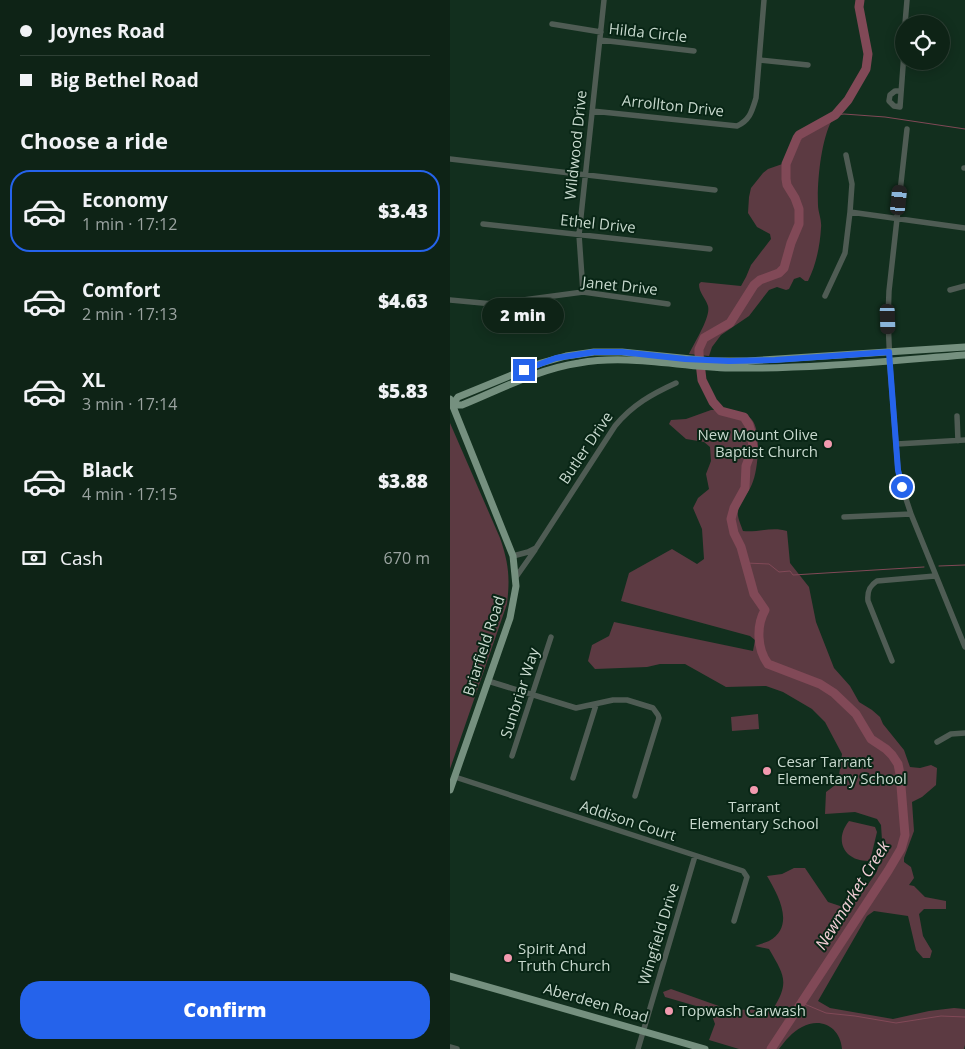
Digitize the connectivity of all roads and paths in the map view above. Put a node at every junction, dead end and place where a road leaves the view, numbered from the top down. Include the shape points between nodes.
1 (604, 0) edge
2 (764, 0) edge
3 (907, 0) edge
4 (906, 15) edge
5 (552, 24) dead end
6 (601, 32) junction
7 (600, 40) junction
8 (694, 51) dead end
9 (760, 60) junction
10 (808, 65) dead end
11 (903, 70) edge
12 (902, 90) junction
13 (592, 110) junction
14 (907, 129) dead end
15 (846, 154) dead end
16 (450, 159) edge
17 (585, 175) junction
18 (716, 190) dead end
19 (850, 212) junction
20 (897, 218) junction
21 (483, 224) dead end
22 (965, 228) edge
23 (579, 235) junction
24 (710, 250) dead end
25 (965, 286) edge
26 (950, 290) dead end
27 (583, 292) junction
28 (825, 296) dead end
29 (450, 300) edge
30 (668, 304) dead end
31 (965, 346) edge
32 (889, 352) junction
33 (965, 355) edge
34 (890, 360) junction
35 (711, 364) junction
36 (676, 383) dead end
37 (451, 403) edge
38 (957, 416) dead end
39 (965, 440) edge
40 (958, 441) junction
41 (896, 444) junction
42 (911, 514) junction
43 (844, 517) dead end
44 (536, 548) junction
45 (513, 556) junction
46 (935, 576) junction
47 (516, 577) junction
48 (551, 637) dead end
49 (965, 647) edge
50 (892, 661) dead end
51 (488, 681) junction
52 (532, 696) junction
53 (596, 705) junction
54 (965, 733) edge
55 (938, 742) dead end
56 (512, 756) dead end
57 (455, 777) junction
58 (573, 778) dead end
59 (450, 790) edge
60 (634, 796) dead end
61 (695, 856) junction
62 (734, 921) dead end
63 (450, 976) edge
64 (643, 1031) junction
65 (450, 1047) edge
66 (457, 1049) edge
67 (638, 1049) edge
68 (705, 1049) edge

1 - 6 street, Wildwood Drive
2 - 9 street, Arrollton Drive
3 - 4 street
5 - 6 street
6 - 7 street, Wildwood Drive
7 - 8 street, Hilda Circle
7 - 13 street, Wildwood Drive
9 - 10 street
9 - 13 street, Arrollton Drive via 752,113 737,126
11 - 12 street
12 - 12 street via 892,92 891,104 900,107
13 - 17 street, Wildwood Drive
14 - 20 street
15 - 19 street via 852,184
16 - 17 street
17 - 18 street
17 - 23 street, Wildwood Drive
19 - 20 street
19 - 28 street via 845,253
20 - 22 street
20 - 32 street via 889,291
21 - 23 street, Ethel Drive
23 - 24 street, Ethel Drive
23 - 27 street, Wildwood Drive
25 - 26 street
27 - 29 street, Janet Drive via 493,304
27 - 30 street, Janet Drive
31 - 32 main road
32 - 34 street
32 - 35 main road
33 - 34 main road
34 - 35 main road via 793,367
34 - 41 street
35 - 37 main road via 619,360 580,362 551,369 462,405
36 - 44 street, Butler Drive via 651,394 624,414
37 - 45 main road, Briarfield Road
38 - 40 street
39 - 40 street
40 - 41 street
41 - 42 street via 900,479
42 - 43 street
42 - 46 street
44 - 45 street
44 - 47 street, Butler Drive
45 - 47 main road, Briarfield Road
46 - 49 street
46 - 50 street via 877,581 869,589 868,601
47 - 51 main road, Briarfield Road via 513,607
48 - 52 street, Sunbriar Way
51 - 52 street
51 - 57 main road, Briarfield Road
52 - 53 street via 576,708
52 - 56 street, Sunbriar Way
53 - 58 street
53 - 60 street via 627,700 653,708 658,715
54 - 55 street via 951,734
57 - 59 main road, Briarfield Road
57 - 61 street, Addison Court
61 - 62 street, Addison Court via 747,874
61 - 64 street, Wingfield Drive
63 - 64 main road, Aberdeen Road
64 - 67 street, Wingfield Drive
64 - 68 main road, Aberdeen Road
65 - 66 street

